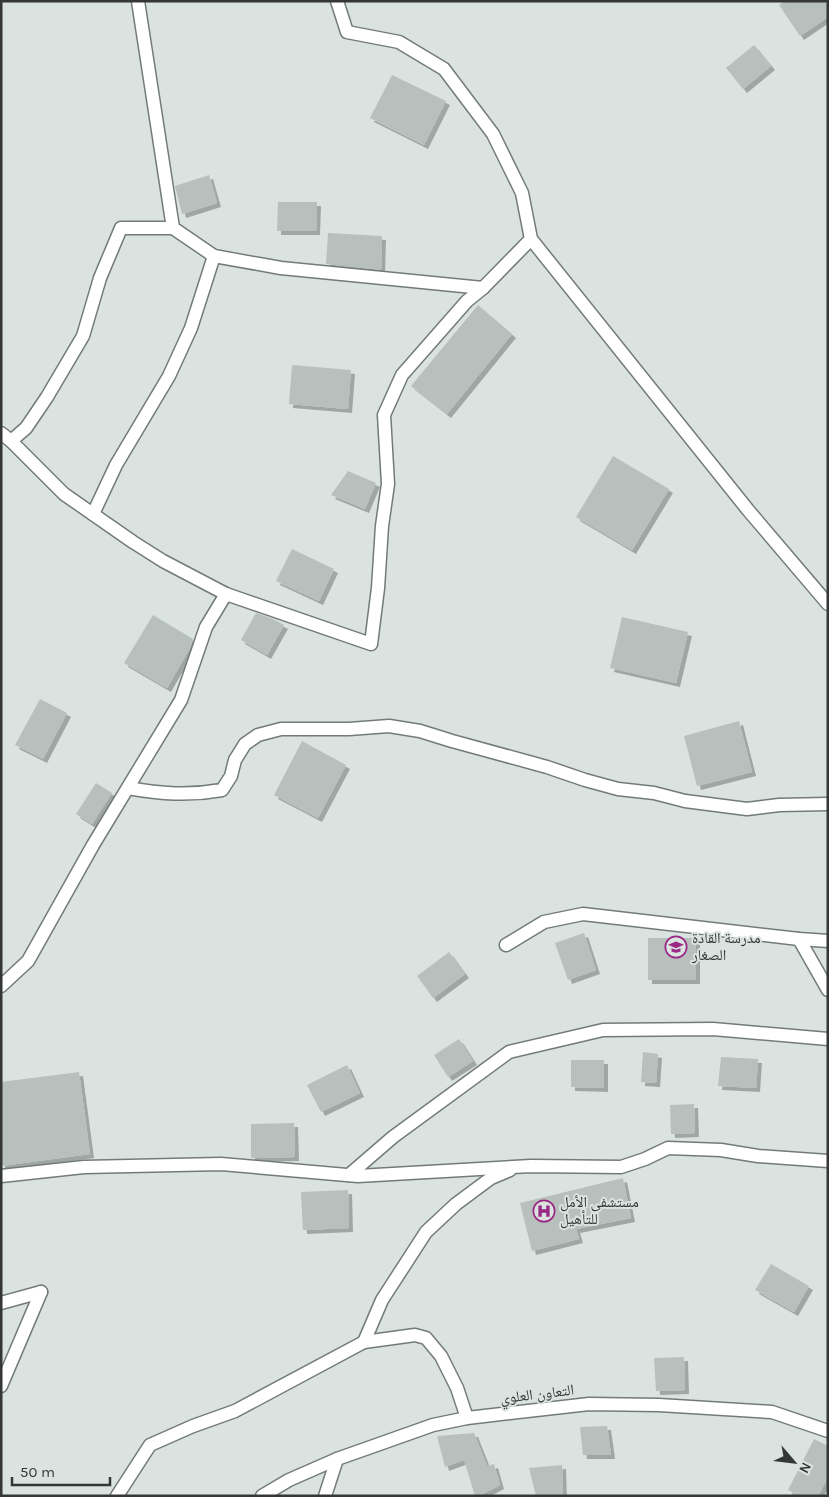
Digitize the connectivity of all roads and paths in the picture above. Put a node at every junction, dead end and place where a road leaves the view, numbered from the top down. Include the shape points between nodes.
1 (138, 1) edge
2 (337, 1) edge
3 (173, 228) junction
4 (531, 239) junction
5 (214, 256) junction
6 (483, 288) junction
7 (6, 437) edge
8 (93, 514) junction
9 (226, 594) junction
10 (828, 604) edge
11 (128, 788) junction
12 (828, 804) edge
13 (799, 939) junction
14 (828, 941) edge
15 (506, 945) dead end
16 (1, 986) edge
17 (828, 990) edge
18 (828, 1039) edge
19 (828, 1161) edge
20 (516, 1166) junction
21 (349, 1175) junction
22 (1, 1176) edge
23 (1, 1302) edge
24 (364, 1342) junction
25 (1, 1386) edge
26 (467, 1418) junction
27 (828, 1431) edge
28 (337, 1459) junction
29 (117, 1496) edge
30 (262, 1496) edge
31 (325, 1496) edge

1 - 3 street
2 - 4 street via 347,32 399,42 444,69 493,134 522,194
3 - 5 street
3 - 7 street via 121,228 100,278 83,336 26,428
4 - 6 street
4 - 10 street via 748,510
5 - 6 street via 281,268
5 - 8 street via 191,328 169,376 116,465
6 - 9 street via 467,301 402,375 384,415 388,484 371,644
7 - 8 street via 64,494
8 - 9 street via 156,556
9 - 11 street via 206,627 181,700
11 - 12 street via 166,794 222,790 245,744 258,735 281,729 389,726 420,730 618,789 747,809
11 - 16 street via 28,961
13 - 14 street
13 - 15 street via 583,914 544,922
13 - 17 street
18 - 21 street via 713,1029 603,1030 509,1052 393,1137
19 - 20 street via 668,1148 621,1167
20 - 21 street
20 - 24 street via 491,1178 426,1232 382,1300
21 - 22 street via 221,1164 84,1167
23 - 25 street via 41,1292
24 - 26 street via 414,1335 426,1338 441,1356
24 - 29 street via 235,1411 150,1445
26 - 27 street, التعاون العلوي via 588,1404 659,1405 772,1412
26 - 28 street, التعاون العلوي via 433,1425
28 - 30 street, التعاون العلوي
28 - 31 street

